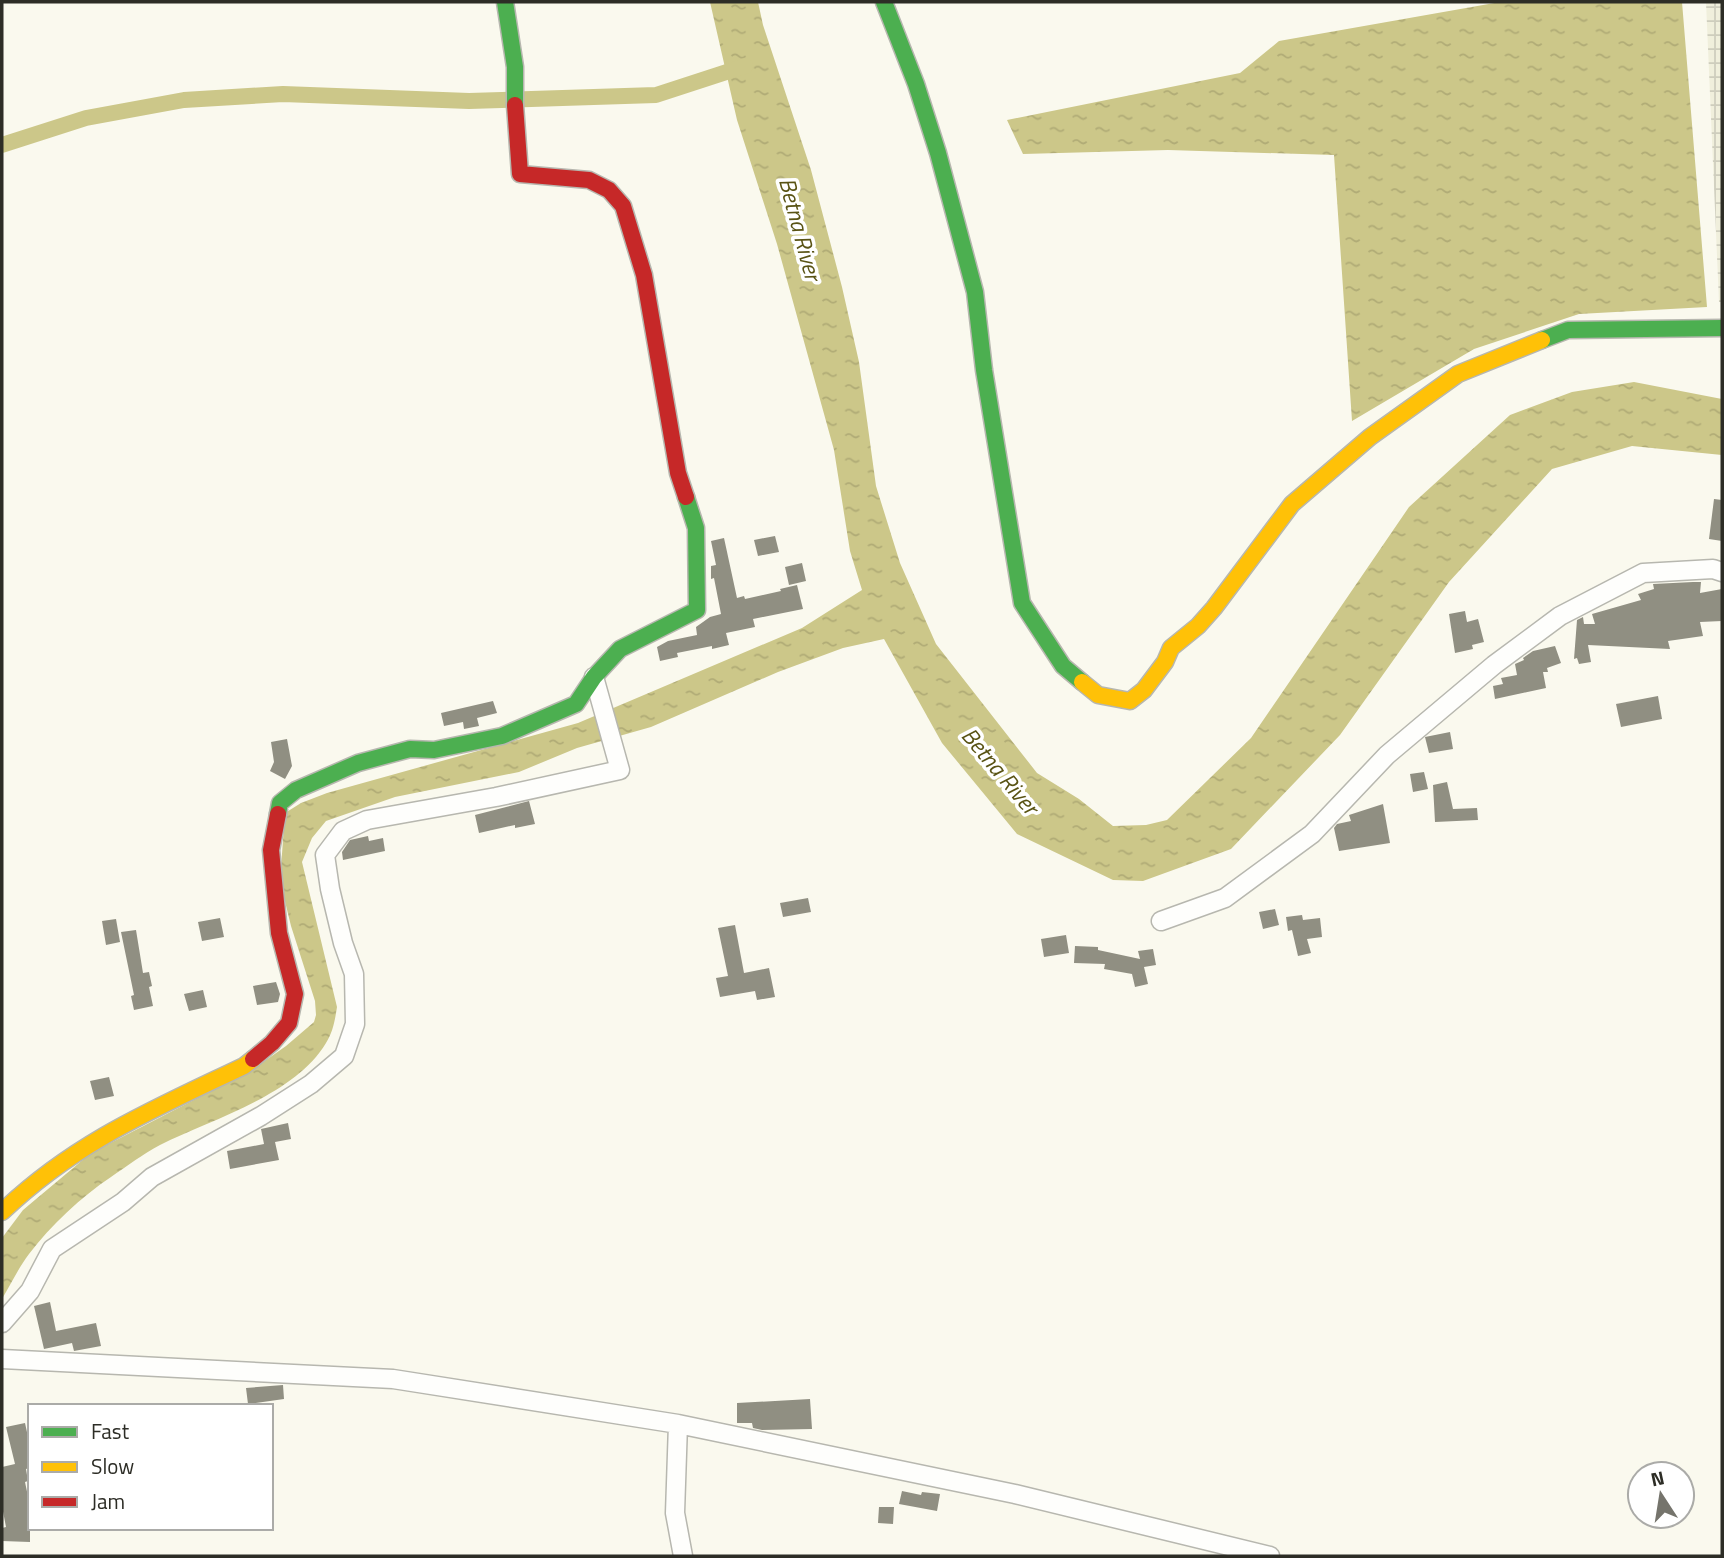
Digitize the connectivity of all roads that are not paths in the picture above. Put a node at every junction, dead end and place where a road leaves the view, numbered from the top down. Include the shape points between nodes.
1 (505, 2) edge
2 (884, 2) edge
3 (1722, 328) edge
4 (1722, 572) edge
5 (594, 677) junction
6 (1161, 921) dead end
7 (2, 1212) edge
8 (2, 1323) edge
9 (2, 1359) edge
10 (678, 1424) junction
11 (683, 1556) edge
12 (1270, 1556) edge

1 - 5 street via 515,67 520,174 589,180 609,190 623,206 644,275 678,473 696,528 697,610 620,649
2 - 3 street via 938,153 975,292 1022,603 1063,666 1098,695 1129,701 1144,690 1171,648 1214,608 1292,504 1370,437 1458,374 1568,330
4 - 6 street via 1643,573 1560,616 1387,755 1312,834 1225,898
5 - 7 street via 576,704 537,722 502,736 434,750 410,749 358,762 296,790 280,803 271,850 279,933 295,994 289,1023 244,1066 118,1126 27,1188
5 - 8 street via 620,770 367,820 344,831 325,855 354,974 355,1024 344,1056 301,1091 152,1177 52,1249 30,1291
9 - 10 street via 393,1379
10 - 11 street via 675,1513
10 - 12 street via 1015,1494

